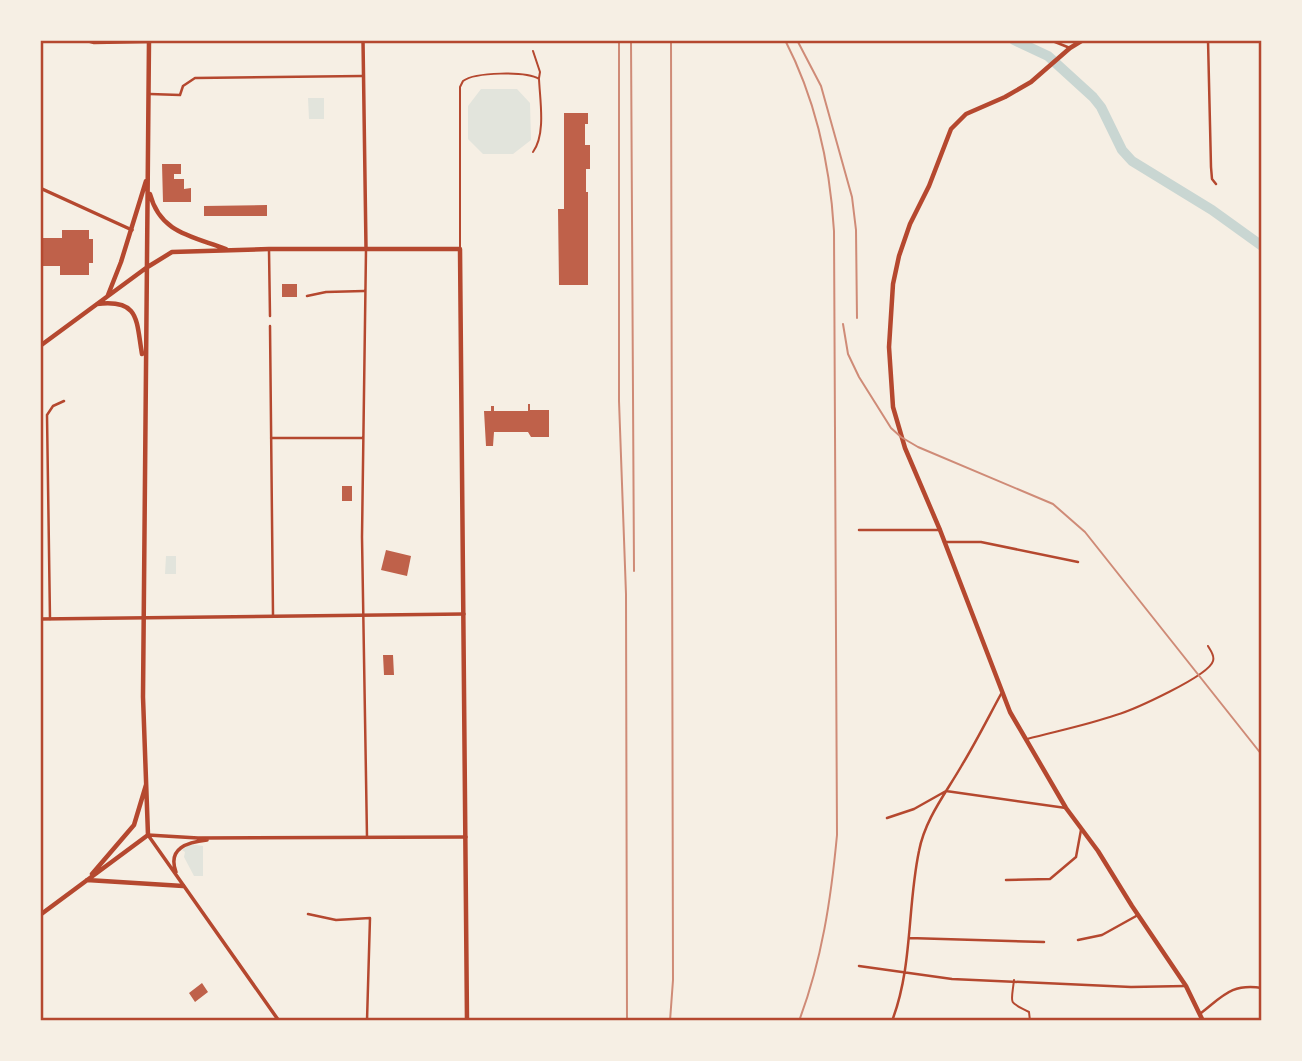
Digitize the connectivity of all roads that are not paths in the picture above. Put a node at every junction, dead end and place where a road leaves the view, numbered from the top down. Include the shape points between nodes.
1 (83, 40) edge
2 (363, 40) edge
3 (1050, 40) edge
4 (1083, 40) edge
5 (1208, 40) edge
6 (149, 41) edge
7 (1070, 48) junction
8 (533, 51) dead end
9 (362, 76) junction
10 (538, 79) junction
11 (148, 94) junction
12 (533, 152) dead end
13 (148, 177) junction
14 (1216, 184) dead end
15 (40, 188) edge
16 (148, 188) junction
17 (132, 230) junction
18 (269, 249) junction
19 (460, 249) junction
20 (230, 250) junction
21 (366, 250) junction
22 (146, 268) junction
23 (364, 291) junction
24 (108, 295) junction
25 (307, 296) dead end
26 (96, 304) junction
27 (270, 316) dead end
28 (270, 326) dead end
29 (40, 346) edge
30 (145, 368) junction
31 (64, 401) dead end
32 (271, 438) junction
33 (363, 438) junction
34 (859, 530) dead end
35 (940, 530) junction
36 (944, 542) junction
37 (1078, 562) dead end
38 (464, 614) junction
39 (274, 615) junction
40 (362, 615) junction
41 (144, 618) junction
42 (40, 619) edge
43 (50, 619) junction
44 (1208, 646) dead end
45 (1002, 693) junction
46 (1026, 740) junction
47 (147, 781) junction
48 (946, 791) junction
49 (1066, 808) junction
50 (887, 818) dead end
51 (1081, 830) junction
52 (148, 835) junction
53 (367, 837) junction
54 (466, 837) junction
55 (220, 838) junction
56 (86, 880) junction
57 (1006, 880) dead end
58 (183, 886) junction
59 (308, 914) dead end
60 (40, 915) edge
61 (1138, 915) junction
62 (909, 938) junction
63 (1078, 940) dead end
64 (1044, 942) dead end
65 (859, 966) dead end
66 (906, 972) junction
67 (1014, 981) junction
68 (1186, 986) junction
69 (1262, 988) edge
70 (1201, 1013) junction
71 (279, 1021) edge
72 (367, 1021) edge
73 (467, 1021) edge
74 (892, 1021) edge
75 (1030, 1021) edge
76 (1203, 1021) edge

1 - 6 street
2 - 9 street
3 - 7 street
4 - 7 main road
5 - 14 street via 1211,167
6 - 11 main road
7 - 35 main road via 1014,92 966,114 951,129 899,256 889,347 892,407
8 - 10 lane
9 - 11 street via 195,78 180,94
9 - 21 street
10 - 12 lane via 540,132
10 - 19 lane via 474,75 460,87
11 - 13 main road
13 - 16 main road
13 - 17 main road
15 - 17 street
16 - 20 main road via 154,211 167,225
16 - 22 main road
17 - 24 main road
18 - 20 main road
18 - 21 main road
18 - 27 street
19 - 21 main road
19 - 38 main road
20 - 22 main road via 173,252
21 - 23 street
22 - 24 main road
22 - 30 main road
23 - 25 street
23 - 33 street
24 - 26 main road
26 - 29 main road
26 - 30 main road via 124,304 137,318
28 - 32 street
30 - 41 main road
31 - 43 street via 47,415
32 - 33 street
32 - 39 street
33 - 40 street
34 - 35 street
35 - 36 main road
36 - 37 street via 981,542
36 - 45 main road
38 - 40 street
38 - 54 main road
39 - 40 street
39 - 41 street
40 - 53 street
41 - 43 street
41 - 47 main road
42 - 43 street
44 - 46 lane via 1214,660 1210,666 1179,687 1116,715
45 - 46 main road
45 - 48 street
46 - 49 main road
47 - 52 main road
47 - 56 main road via 134,825
48 - 49 street
48 - 50 street
48 - 62 street via 919,849
49 - 51 main road
51 - 57 street via 1076,857 1050,879
51 - 61 main road
52 - 55 street
52 - 56 main road
52 - 58 street
53 - 54 street
53 - 55 street
54 - 73 main road
55 - 58 street via 192,842 177,850 174,868
56 - 58 main road
56 - 60 main road
58 - 71 street
59 - 72 street via 335,920 370,918
61 - 63 street via 1102,935
61 - 68 main road
62 - 64 street
62 - 66 street
65 - 66 street
66 - 67 street
66 - 74 street
67 - 68 street
67 - 75 lane via 1011,1001 1029,1012
68 - 70 main road
69 - 70 street via 1235,988
70 - 76 main road

